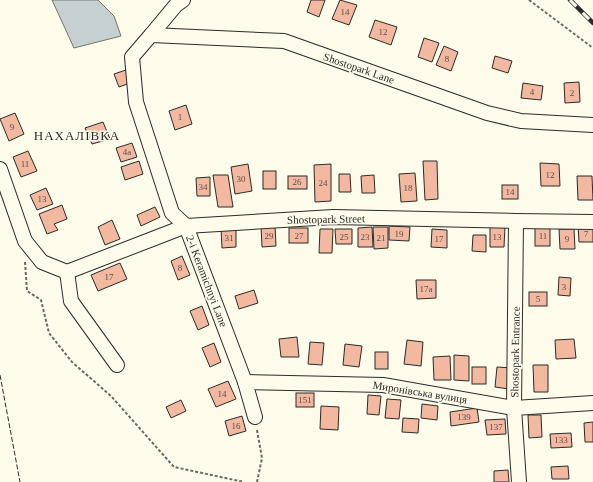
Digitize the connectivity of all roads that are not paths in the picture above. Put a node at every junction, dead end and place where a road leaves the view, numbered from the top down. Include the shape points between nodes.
1 (183, 0) edge
2 (151, 35) junction
3 (593, 125) edge
4 (0, 170) edge
5 (516, 221) junction
6 (593, 222) edge
7 (186, 226) junction
8 (67, 272) junction
9 (117, 365) dead end
10 (245, 382) junction
11 (593, 403) edge
12 (514, 408) junction
13 (255, 417) road end
14 (519, 482) edge

1 - 2 street
2 - 3 street, Shostopark Lane via 284,41 487,113 521,121
2 - 7 street, 2-i Keramichnyi Lane via 132,57 136,102 172,213
4 - 8 street via 25,240 42,262
5 - 6 street, Shostopark Street
5 - 7 street, Shostopark Street via 333,217
5 - 12 street, Shostopark Entrance
7 - 8 street, Shostopark Street
7 - 10 street, 2-i Keramichnyi Lane
8 - 9 street via 71,301
10 - 12 street, Миронівська вулиця via 383,385
10 - 13 street, 2-i Keramichnyi Lane
11 - 12 street, Миронівська вулиця
12 - 14 street, Shostopark Entrance

